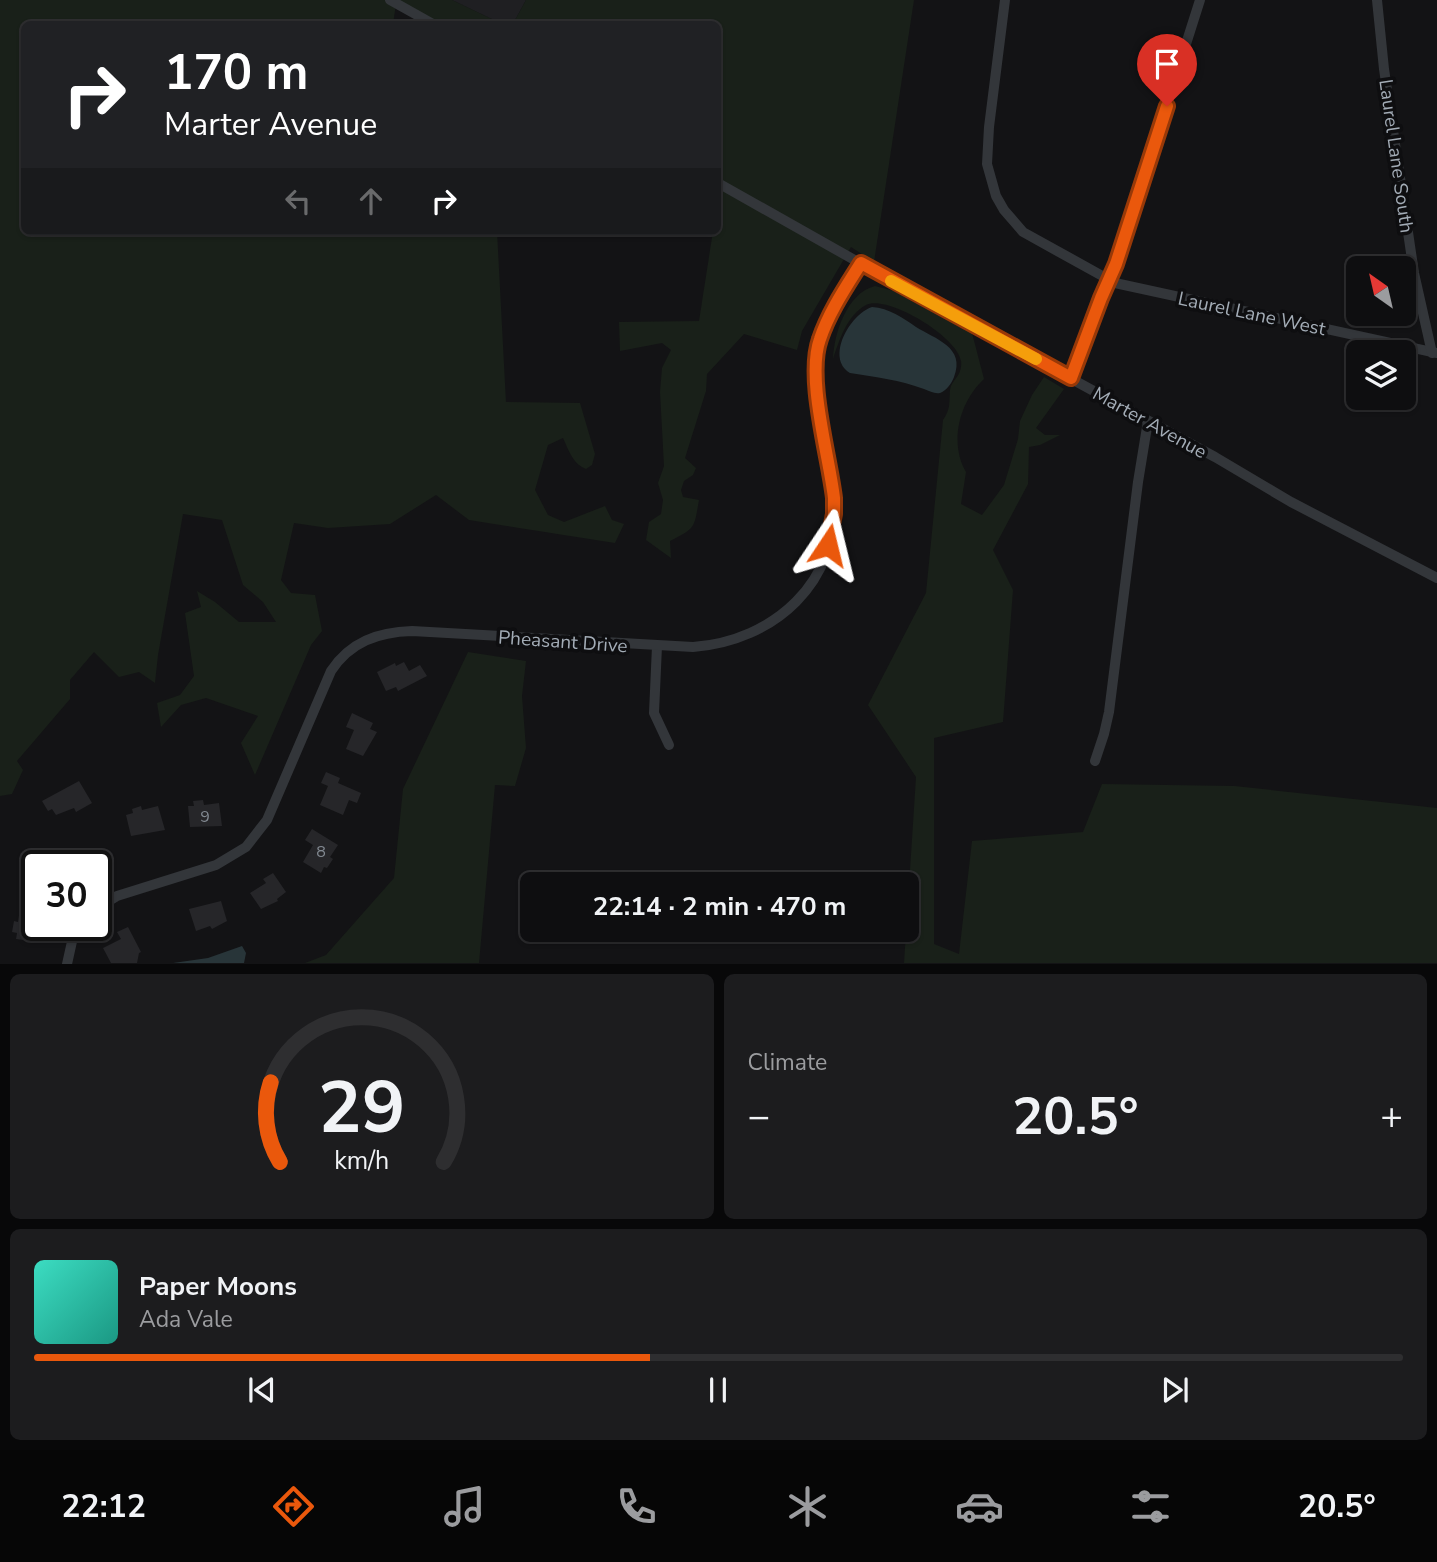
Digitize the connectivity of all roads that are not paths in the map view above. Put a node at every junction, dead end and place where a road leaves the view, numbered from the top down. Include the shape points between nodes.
1 (390, 0) edge
2 (1005, 0) edge
3 (1200, 0) edge
4 (1377, 0) edge
5 (428, 21) edge
6 (721, 185) edge
7 (861, 263) junction
8 (1109, 280) junction
9 (1434, 353) edge
10 (1071, 378) junction
11 (1148, 421) junction
12 (1437, 578) edge
13 (657, 646) junction
14 (669, 745) dead end
15 (1095, 761) dead end
16 (112, 899) edge
17 (72, 941) edge
18 (67, 964) edge

1 - 5 street
2 - 8 street, Laurel Lane West via 987,164 996,196 1023,232
3 - 8 street
4 - 9 street, Laurel Lane South via 1413,273
6 - 7 street, Marter Avenue
7 - 10 street, Marter Avenue
7 - 13 street, Pheasant Drive via 831,314 816,352 816,385 834,506 828,545 817,574 790,609 746,636 709,646
8 - 9 street, Laurel Lane West
8 - 10 street
10 - 11 street, Marter Avenue
11 - 12 street, Marter Avenue
11 - 15 street via 1109,712
13 - 14 street via 654,713
13 - 16 street, Pheasant Drive via 412,631 366,640 340,657 331,671 267,820 246,848 216,864
17 - 18 street

